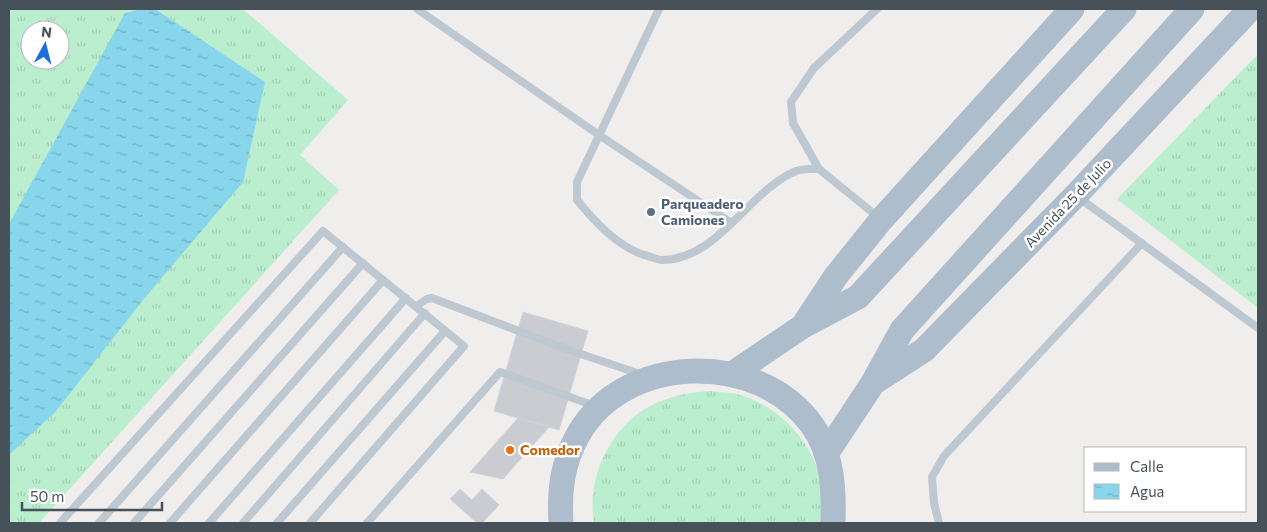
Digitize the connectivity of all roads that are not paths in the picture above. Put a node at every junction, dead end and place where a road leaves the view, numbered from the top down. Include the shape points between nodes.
1 (417, 9) edge
2 (659, 9) edge
3 (877, 9) edge
4 (1072, 9) edge
5 (1124, 9) edge
6 (1192, 9) edge
7 (1250, 9) edge
8 (599, 136) junction
9 (819, 169) junction
10 (1076, 195) junction
11 (882, 220) junction
12 (730, 222) junction
13 (1142, 243) junction
14 (343, 247) junction
15 (363, 263) junction
16 (383, 280) junction
17 (406, 298) junction
18 (416, 306) junction
19 (425, 314) junction
20 (803, 326) junction
21 (1258, 328) edge
22 (445, 331) junction
23 (732, 374) junction
24 (650, 378) junction
25 (873, 383) junction
26 (600, 408) junction
27 (826, 454) junction
28 (60, 523) edge
29 (99, 523) edge
30 (134, 523) edge
31 (170, 523) edge
32 (209, 523) edge
33 (244, 523) edge
34 (277, 523) edge
35 (310, 523) edge
36 (367, 523) edge
37 (561, 523) edge
38 (833, 523) edge
39 (939, 523) edge

1 - 8 lane
2 - 8 lane
3 - 9 lane via 814,68 790,102 793,123
4 - 11 main road
5 - 20 main road via 858,297
6 - 25 main road, Avenida 25 de Julio via 902,330
7 - 10 main road, Avenida 25 de Julio
8 - 12 lane
8 - 12 lane via 577,182 577,200 602,228 633,251 661,260 690,255 709,243
9 - 11 lane
9 - 12 lane via 798,170 778,180
10 - 13 lane
10 - 25 main road, Avenida 25 de Julio via 924,350
11 - 20 main road via 836,276
13 - 21 lane
13 - 39 lane via 944,456 932,477
14 - 15 lane
14 - 28 lane via 323,231
14 - 29 lane
15 - 16 lane
15 - 30 lane
16 - 17 lane
16 - 31 lane
17 - 18 lane
17 - 32 lane
18 - 19 lane
18 - 24 lane via 432,298
19 - 22 lane
19 - 33 lane
20 - 23 main road
22 - 34 lane
22 - 35 lane via 464,346
23 - 24 main road via 676,372
23 - 27 main road via 763,384 790,402 812,425
24 - 26 main road via 624,390
25 - 27 main road, Avenida 25 de Julio
26 - 36 lane via 500,372
26 - 37 main road via 578,434 565,465 559,498
27 - 38 main road via 834,488

